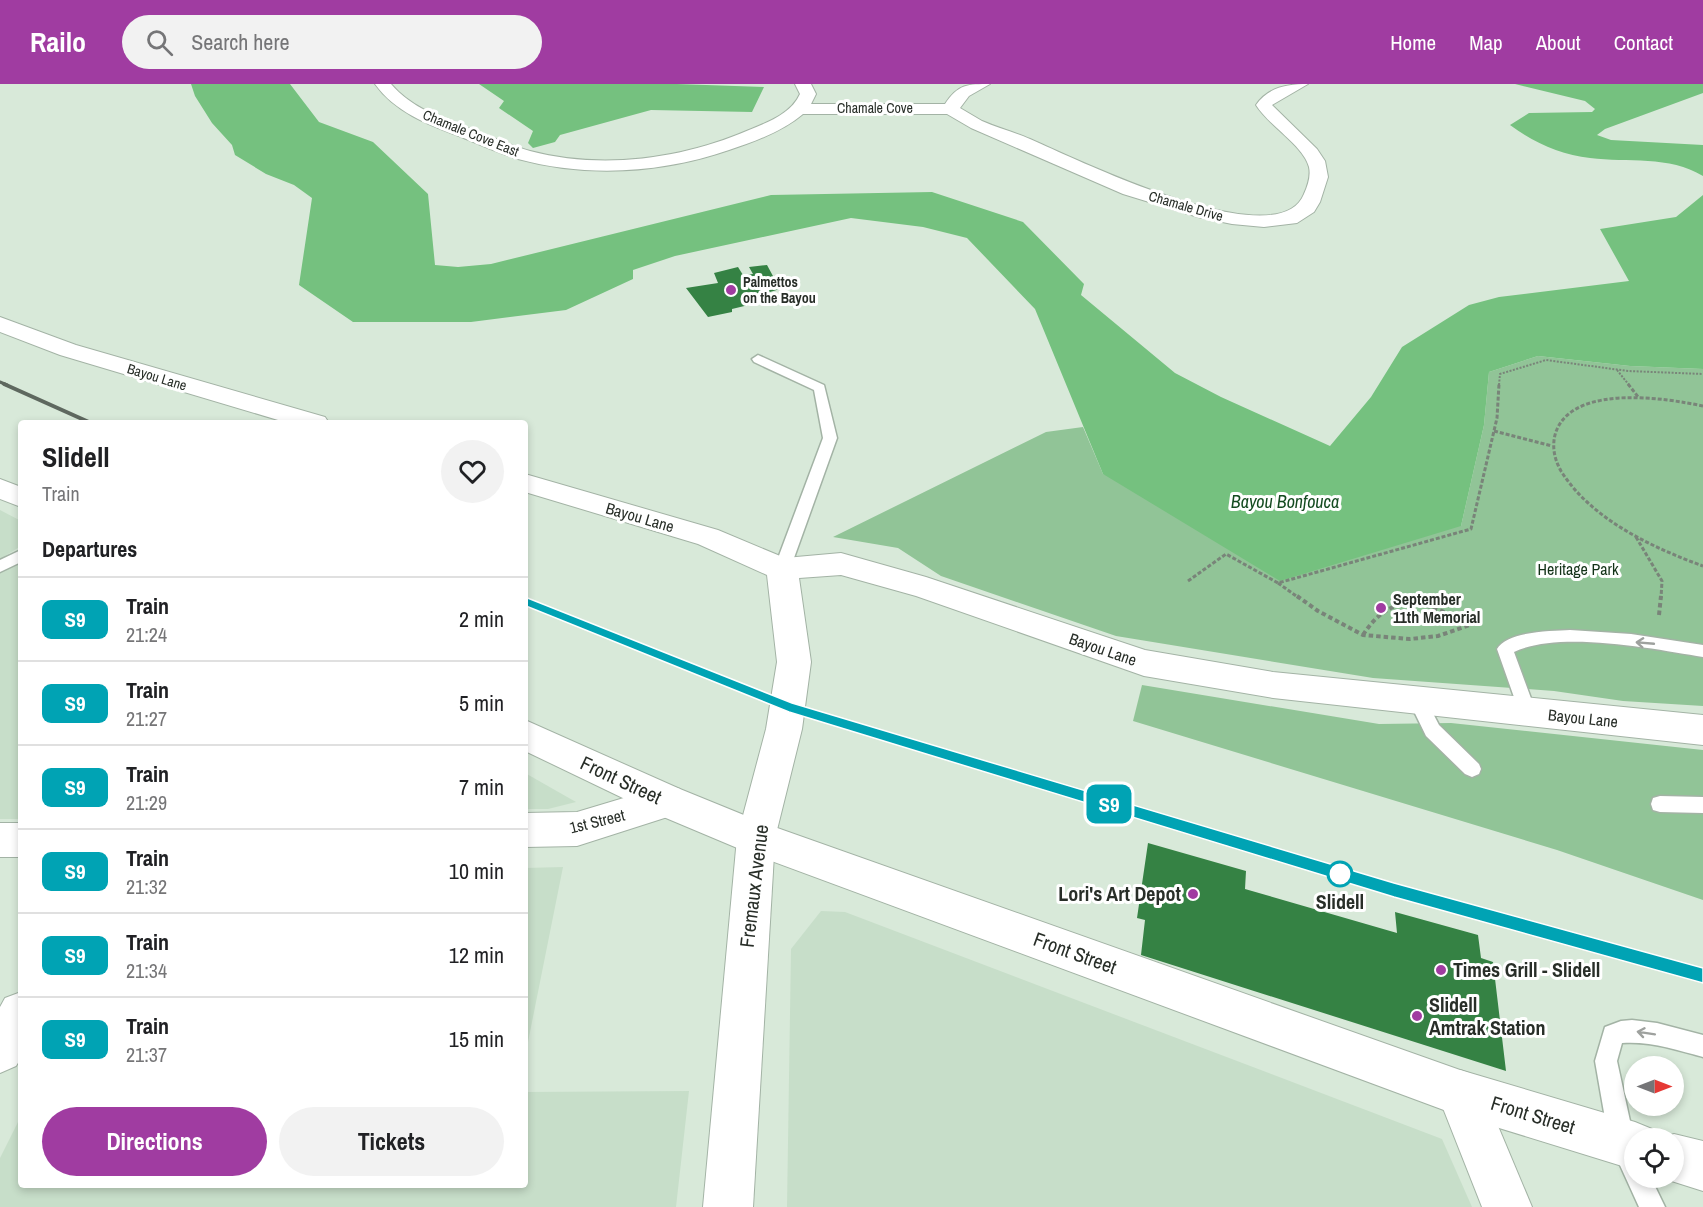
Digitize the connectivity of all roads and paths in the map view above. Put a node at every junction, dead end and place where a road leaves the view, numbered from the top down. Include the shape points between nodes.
1 (383, 84) edge
2 (982, 84) edge
3 (1300, 84) edge
4 (804, 97) edge
5 (952, 106) junction
6 (0, 324) edge
7 (758, 359) dead end
8 (1616, 369) junction
9 (1703, 374) edge
10 (1639, 398) junction
11 (1703, 406) edge
12 (306, 420) edge
13 (1494, 431) junction
14 (1552, 446) junction
15 (528, 484) edge
16 (0, 488) edge
17 (18, 497) edge
18 (1636, 536) junction
19 (18, 557) edge
20 (1703, 566) edge
21 (0, 567) edge
22 (782, 569) junction
23 (1188, 581) dead end
24 (1278, 584) junction
25 (1659, 615) dead end
26 (1363, 635) junction
27 (1703, 651) edge
28 (1418, 701) junction
29 (1527, 712) junction
30 (1703, 729) edge
31 (528, 736) edge
32 (1472, 769) dead end
33 (667, 801) junction
34 (1660, 804) dead end
35 (1703, 805) edge
36 (528, 830) edge
37 (756, 838) junction
38 (0, 840) edge
39 (18, 840) edge
40 (18, 1019) edge
41 (1703, 1046) edge
42 (0, 1050) edge
43 (1460, 1093) junction
44 (1624, 1129) edge
45 (1624, 1156) edge
46 (1684, 1161) edge
47 (1703, 1166) edge
48 (1644, 1188) edge
49 (728, 1207) edge
50 (1507, 1207) edge
51 (1652, 1207) edge

1 - 4 street, Chamale Cove East via 408,106 506,149 600,166 707,154 788,118
2 - 5 street via 970,88
3 - 5 street, Chamale Drive via 1268,99 1264,105 1319,168 1318,184 1307,208 1298,216 1259,223 1207,214 1084,172 963,119
4 - 5 street, Chamale Cove
6 - 12 street, Bayou Lane via 68,350
7 - 22 lane via 820,388 831,438
8 - 9 path
8 - 10 path
8 - 13 path via 1546,360 1500,374
10 - 11 path
10 - 14 path via 1612,398 1579,407 1557,424
13 - 14 path
13 - 24 path via 1471,529
14 - 18 path via 1561,470 1590,505
15 - 22 street, Bayou Lane via 708,537
16 - 17 street
18 - 20 path
18 - 25 path via 1662,581
19 - 21 lane
22 - 28 street, Bayou Lane via 841,564 926,588 1144,663 1273,685
22 - 37 street, Fremaux Avenue via 794,669 789,707
23 - 24 path via 1226,554
24 - 26 path
26 - 26 path via 1377,615 1407,603 1435,606 1470,626 1410,639
27 -> 29 lane via 1549,636 1514,641 1505,649
28 - 29 street, Bayou Lane
28 - 32 lane via 1423,718 1440,740
29 - 30 street, Bayou Lane
31 - 33 street, Front Street
33 - 36 street, 1st Street via 577,829
33 - 37 street, Front Street
34 - 35 lane
37 - 43 street, Front Street
37 - 49 street, Fremaux Avenue
38 - 39 street
40 - 42 street
41 -> 44 lane via 1644,1032 1618,1031 1613,1035 1606,1061
43 - 45 street, Front Street
43 - 50 street
46 - 47 street
48 - 51 lane

